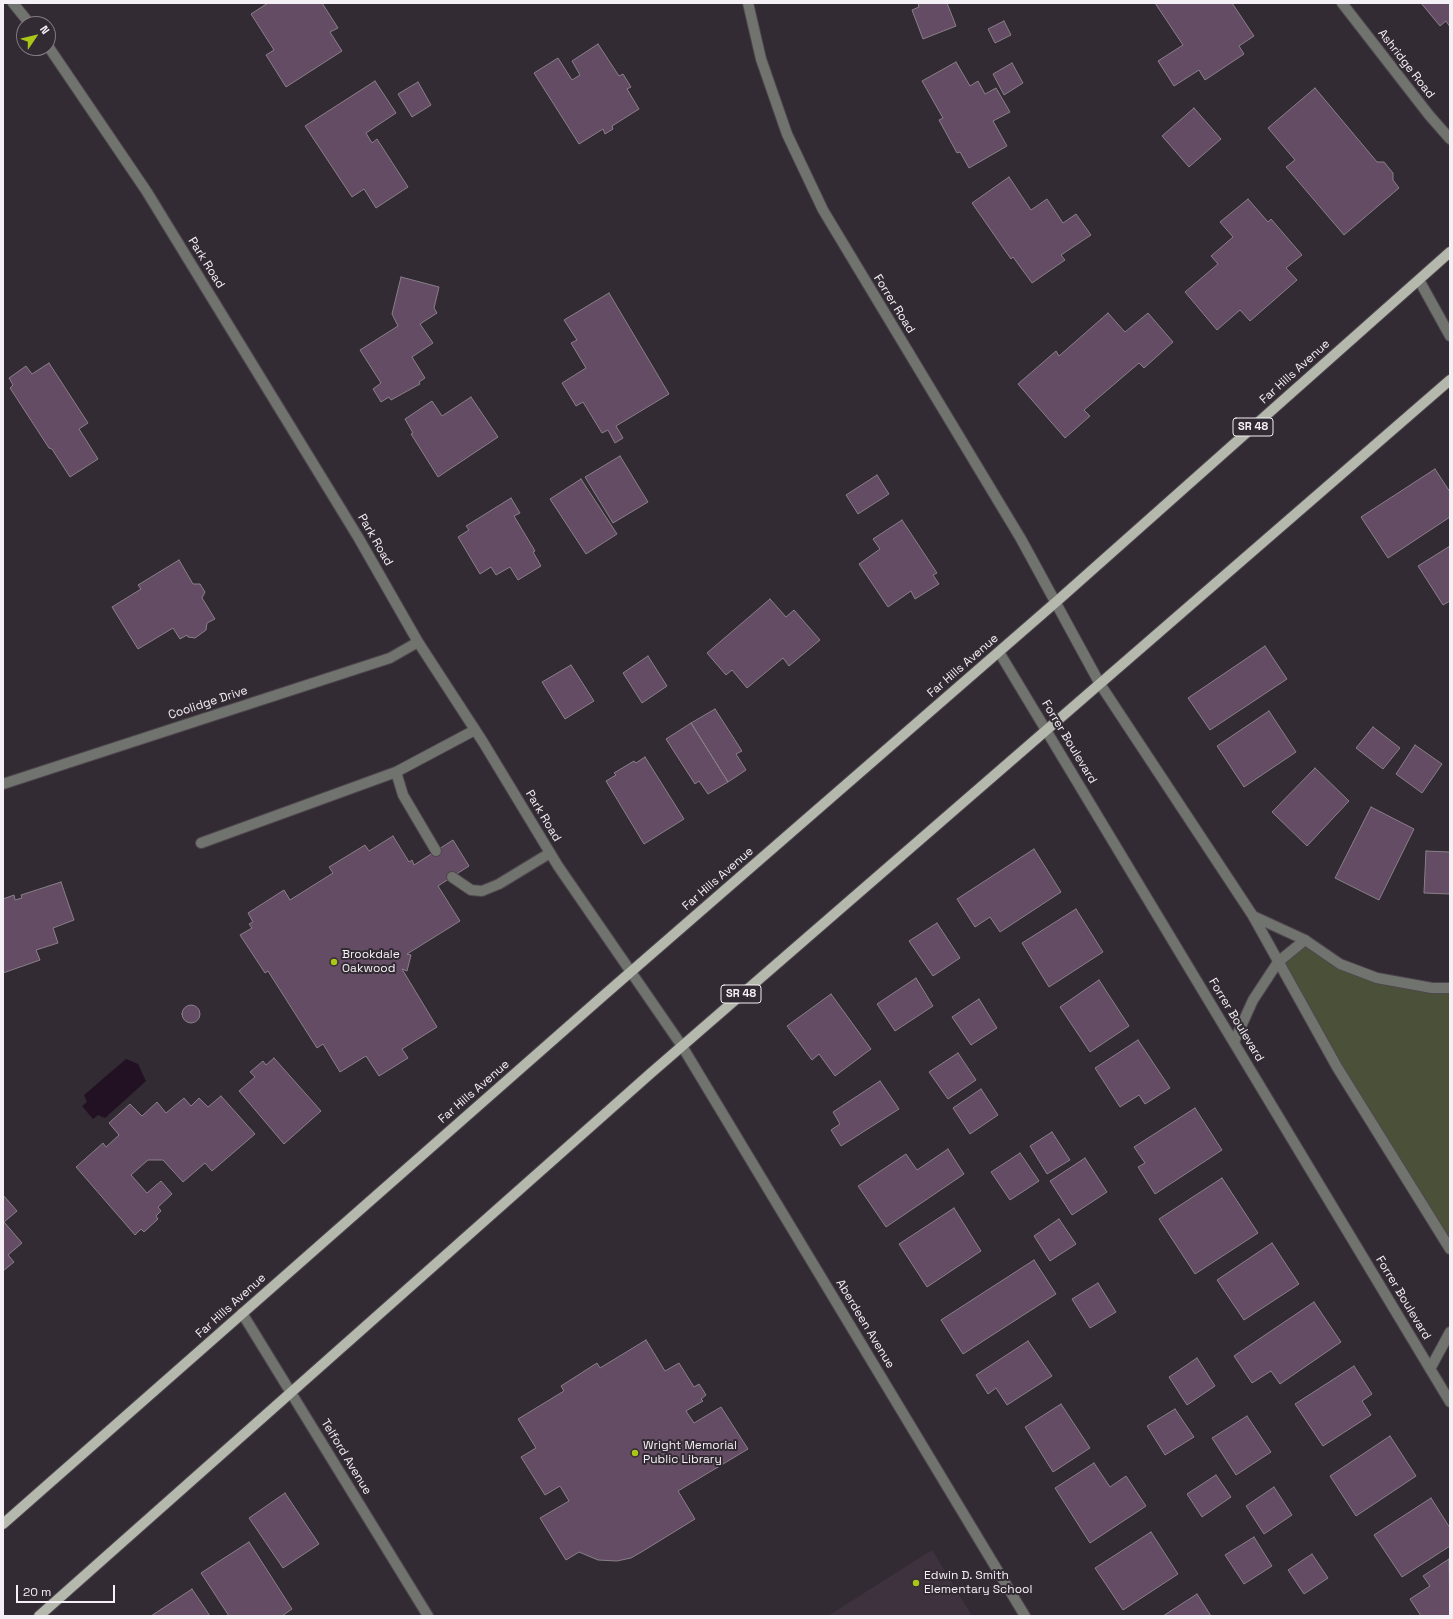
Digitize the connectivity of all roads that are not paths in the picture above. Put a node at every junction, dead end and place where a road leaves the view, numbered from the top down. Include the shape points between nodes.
1 (13, 3) edge
2 (748, 3) edge
3 (1342, 3) edge
4 (24, 16) edge
5 (55, 56) edge
6 (1450, 139) edge
7 (1450, 252) edge
8 (1419, 280) junction
9 (1450, 336) edge
10 (1450, 380) edge
11 (1056, 602) junction
12 (418, 642) junction
13 (999, 652) junction
14 (1100, 684) junction
15 (475, 730) junction
16 (1047, 730) junction
17 (396, 772) junction
18 (3, 784) edge
19 (200, 842) dead end
20 (436, 850) dead end
21 (550, 853) junction
22 (452, 877) dead end
23 (1253, 916) junction
24 (1305, 940) junction
25 (1278, 962) junction
26 (631, 972) junction
27 (1450, 988) edge
28 (1234, 1042) junction
29 (682, 1046) junction
30 (1450, 1250) edge
31 (242, 1313) junction
32 (1450, 1332) edge
33 (1430, 1369) junction
34 (291, 1391) junction
35 (1450, 1402) edge
36 (3, 1524) edge
37 (426, 1615) edge
38 (39, 1616) edge
39 (1025, 1616) edge

1 - 4 street
2 - 11 street, Forrer Road via 761,59 787,134 823,210 1022,540
3 - 6 street, Ashridge Road
5 - 12 street, Park Road via 147,192 358,537
7 - 8 main road, Far Hills Avenue / SR 48
8 - 9 street
8 - 11 main road, Far Hills Avenue / SR 48
10 - 14 main road, SR 48
11 - 13 main road, Far Hills Avenue / SR 48
11 - 14 street, Forrer Road
12 - 15 street, Park Road
12 - 18 street, Coolidge Drive via 390,658
13 - 16 street, Forrer Boulevard
13 - 26 main road, Far Hills Avenue / SR 48
14 - 16 main road, SR 48
14 - 23 street
15 - 17 street
15 - 21 street, Park Road
16 - 28 street, Forrer Boulevard
16 - 29 main road, SR 48
17 - 19 street
17 - 20 street via 403,795
21 - 22 street via 482,891 471,890
21 - 26 street, Park Road
23 - 24 street
23 - 25 street
24 - 25 street
24 - 27 street via 1340,964 1377,978 1432,988
25 - 28 street via 1252,1000
25 - 30 street via 1337,1067
26 - 29 street, Park Road
26 - 31 main road, Far Hills Avenue / SR 48
28 - 33 street, Forrer Boulevard
29 - 34 main road, SR 48
29 - 39 street, Aberdeen Avenue
31 - 34 street, Telford Avenue
31 - 36 main road, Far Hills Avenue / SR 48
32 - 33 street
33 - 35 street, Forrer Boulevard
34 - 37 street, Telford Avenue
34 - 38 main road, SR 48

